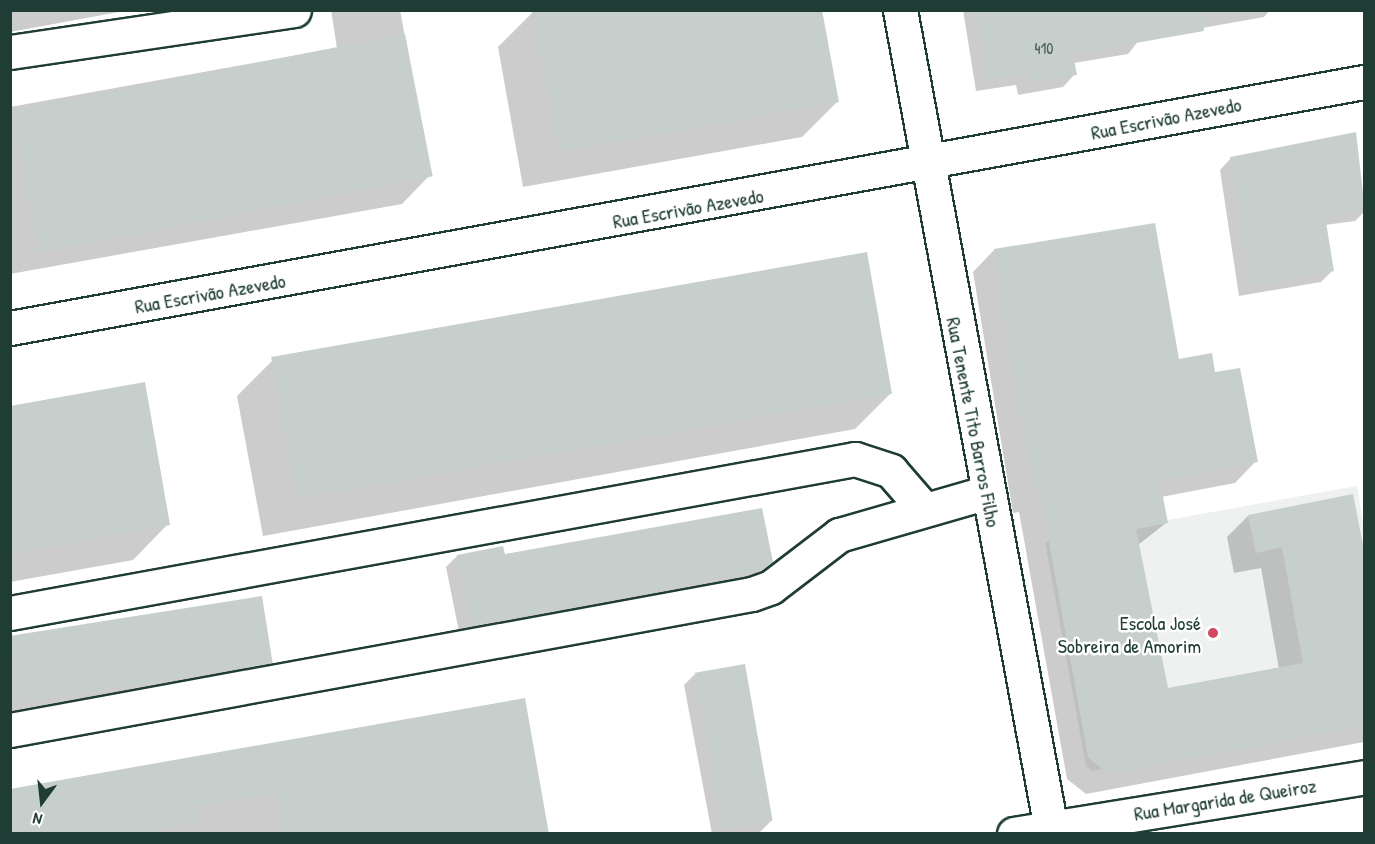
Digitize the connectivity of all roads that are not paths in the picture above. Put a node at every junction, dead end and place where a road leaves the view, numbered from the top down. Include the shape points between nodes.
1 (294, 10) edge
2 (900, 10) edge
3 (10, 52) edge
4 (1365, 82) edge
5 (926, 166) junction
6 (10, 328) edge
7 (988, 492) junction
8 (923, 508) junction
9 (10, 613) edge
10 (10, 730) edge
11 (1365, 777) edge
12 (1051, 830) edge
13 (1014, 834) edge

1 - 3 street
2 - 5 street, Rua Tenente Tito Barros Filho
4 - 5 street, Rua Escrivão Azevedo
5 - 6 street, Rua Escrivão Azevedo
5 - 7 street, Rua Tenente Tito Barros Filho
7 - 8 street
7 - 12 street, Rua Tenente Tito Barros Filho
8 - 9 street via 891,471 855,459
8 - 10 street via 838,535 771,587 752,594
11 - 12 street, Rua Margarida de Queiroz
12 - 13 street, Rua Margarida de Queiroz

